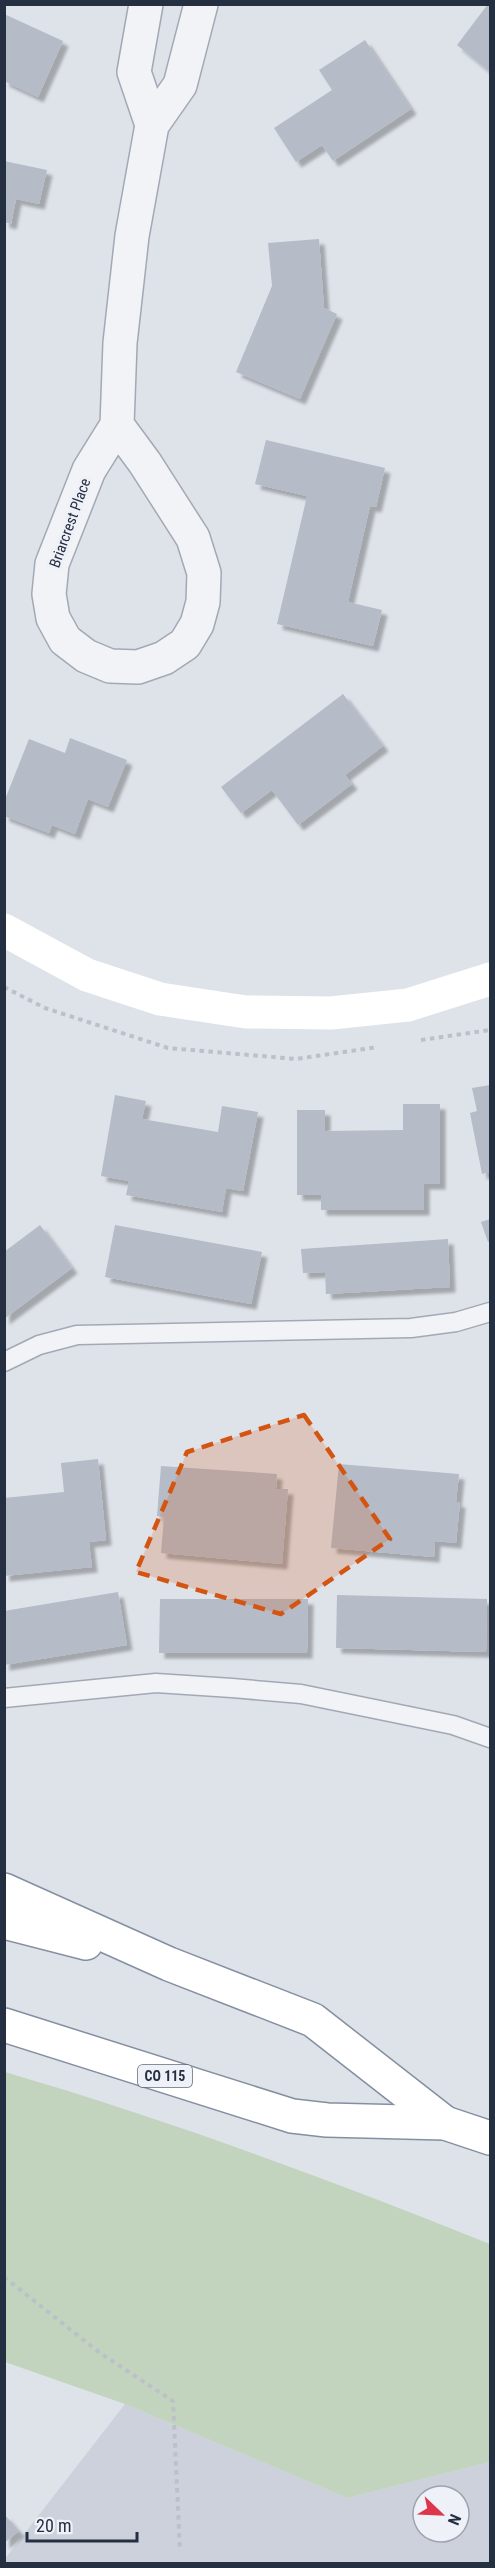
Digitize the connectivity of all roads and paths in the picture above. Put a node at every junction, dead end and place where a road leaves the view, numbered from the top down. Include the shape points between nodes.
1 (146, 4) edge
2 (201, 4) edge
3 (152, 125) junction
4 (117, 424) junction
5 (4, 930) edge
6 (490, 979) edge
7 (490, 1311) edge
8 (4, 1362) edge
9 (4, 1698) edge
10 (490, 1738) edge
11 (4, 1890) edge
12 (4, 1923) edge
13 (169, 1964) junction
14 (4, 2025) edge
15 (445, 2123) junction
16 (490, 2138) edge
17 (4, 2277) edge
18 (180, 2551) dead end

1 - 3 street, Briarcrest Place via 134,72
2 - 3 street, Briarcrest Place via 180,85
3 - 4 street, Briarcrest Place via 132,236 120,343
4 - 4 street, Briarcrest Place via 89,470 52,564 49,594 52,618 65,640 86,656 110,666 138,667 185,644 203,602 204,573 193,538
5 - 6 main road via 87,975 160,999 246,1012 331,1013 408,1005
7 - 8 lane via 456,1322 411,1328 77,1335 39,1345
9 - 10 lane via 156,1683 232,1688 301,1694 453,1725
11 - 13 main road
12 - 13 main road, CO 115
13 - 15 main road, CO 115 via 314,2020
14 - 15 main road, CO 115 via 292,2116
15 - 16 main road, CO 115
17 - 18 path via 100,2353 173,2401

